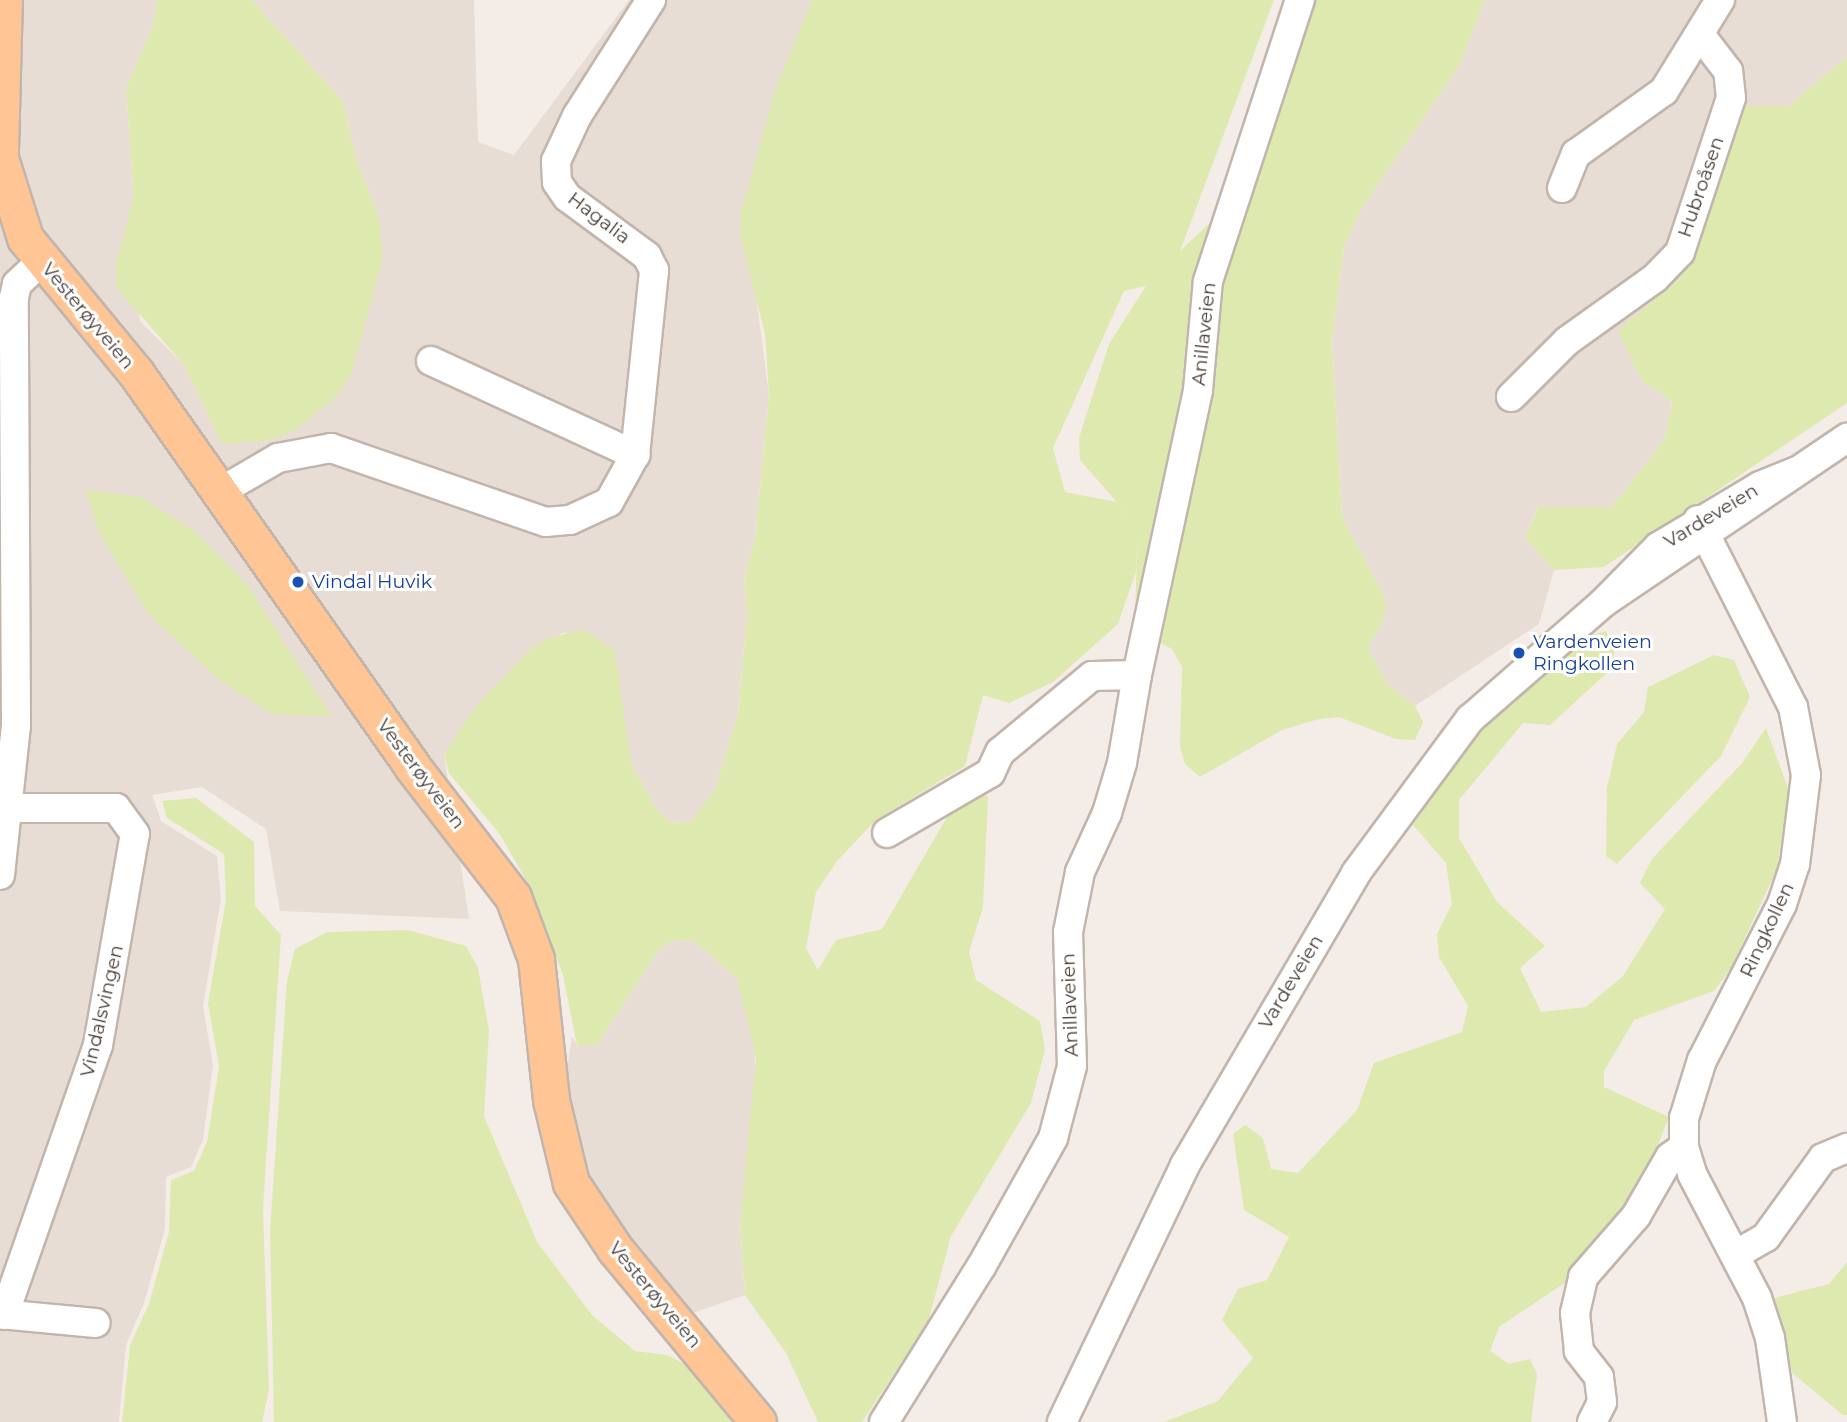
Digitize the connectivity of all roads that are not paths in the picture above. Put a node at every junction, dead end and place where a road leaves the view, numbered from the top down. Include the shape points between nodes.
1 (4, 0) edge
2 (651, 0) edge
3 (1300, 0) edge
4 (1720, 0) edge
5 (1700, 36) junction
6 (0, 150) edge
7 (0, 158) edge
8 (1562, 188) dead end
9 (41, 262) junction
10 (431, 361) dead end
11 (1511, 397) dead end
12 (1847, 439) edge
13 (635, 455) junction
14 (221, 491) junction
15 (1702, 530) junction
16 (1137, 675) junction
17 (9, 808) junction
18 (887, 833) dead end
19 (0, 875) edge
20 (1684, 1147) junction
21 (1847, 1148) edge
22 (1735, 1255) junction
23 (2, 1314) edge
24 (96, 1323) dead end
25 (758, 1422) edge
26 (884, 1422) edge
27 (1062, 1422) edge
28 (1592, 1422) edge
29 (1782, 1422) edge

1 - 6 main road
2 - 13 street, Hagalia via 577,116 556,161 557,182 568,197 628,239 647,256 654,270
3 - 16 street, Anillaveien via 1208,282 1198,390
4 - 5 street
5 - 8 street via 1664,91 1576,153
5 - 11 street, Hubroåsen via 1728,71 1731,98 1680,252 1655,278 1567,341
7 - 9 main road, Vesterøyveien via 12,209
9 - 14 main road, Vesterøyveien via 115,343
9 - 17 street via 23,276 14,298 16,726
10 - 13 street
12 - 15 street, Vardeveien
13 - 14 street, Hagalia via 609,502 570,520 546,522 505,512 331,448 278,458
14 - 25 main road, Vesterøyveien via 411,765 513,897 536,959 551,1100 571,1183 615,1249
15 - 20 street, Ringkollen via 1793,707 1806,775 1795,864 1782,904 1702,1060 1684,1118
15 - 27 street, Vardeveien via 1658,547 1603,603 1470,719 1356,873 1185,1165
16 - 18 street via 1092,676 1000,752 990,773
16 - 26 street, Anillaveien via 1122,763 1107,813 1080,872 1068,932 1072,1066 1053,1138 981,1267
17 - 19 street
17 - 23 street, Vindalsvingen via 116,808 135,834 98,1045
20 - 22 street, Ringkollen via 1706,1204
20 - 28 street via 1670,1157 1636,1216 1583,1277 1575,1313 1579,1350 1599,1377 1602,1402
21 - 22 street via 1823,1158 1766,1237
22 - 29 street, Ringkollen via 1770,1338
23 - 24 street, Vindalsvingen

